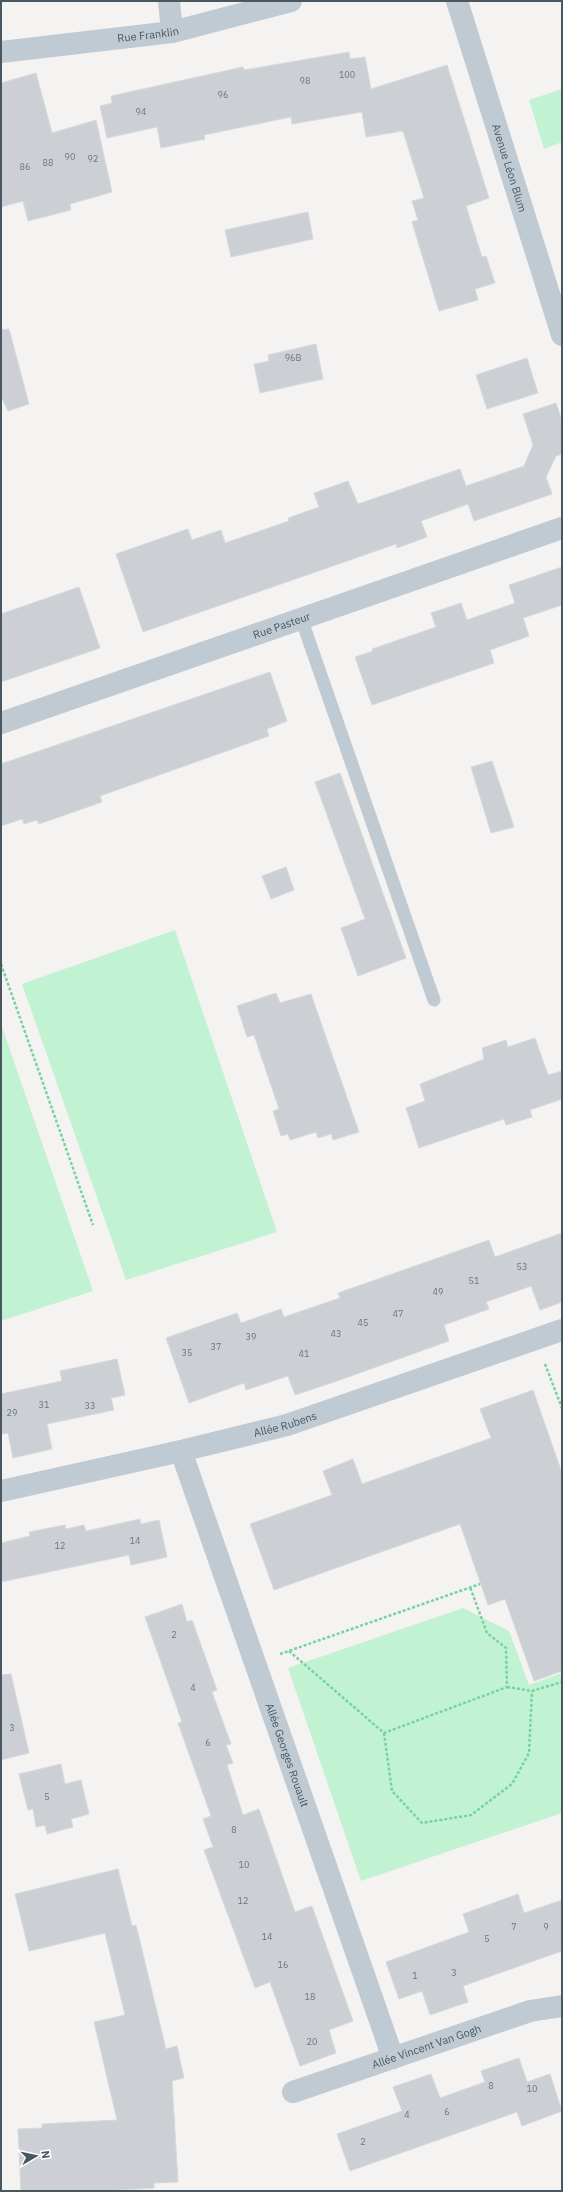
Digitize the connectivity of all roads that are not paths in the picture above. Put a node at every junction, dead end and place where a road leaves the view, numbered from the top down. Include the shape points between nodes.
1 (169, 1) edge
2 (291, 1) edge
3 (457, 1) edge
4 (172, 32) junction
5 (1, 52) edge
6 (562, 335) edge
7 (562, 528) edge
8 (301, 618) junction
9 (1, 723) edge
10 (434, 1000) dead end
11 (562, 1330) edge
12 (181, 1451) junction
13 (1, 1491) edge
14 (562, 2006) edge
15 (393, 2058) junction
16 (293, 2092) dead end

1 - 4 street
2 - 4 street, Rue Franklin
3 - 6 street, Avenue Léon Blum
4 - 5 street, Rue Franklin
7 - 8 street, Rue Pasteur
8 - 9 street, Rue Pasteur
8 - 10 lane
11 - 12 street, Allée Rubens via 294,1422
12 - 13 street, Allée Rubens
12 - 15 street, Allée Georges Rouault
14 - 15 street, Allée Vincent Van Gogh via 530,2011
15 - 16 street, Allée Vincent Van Gogh

